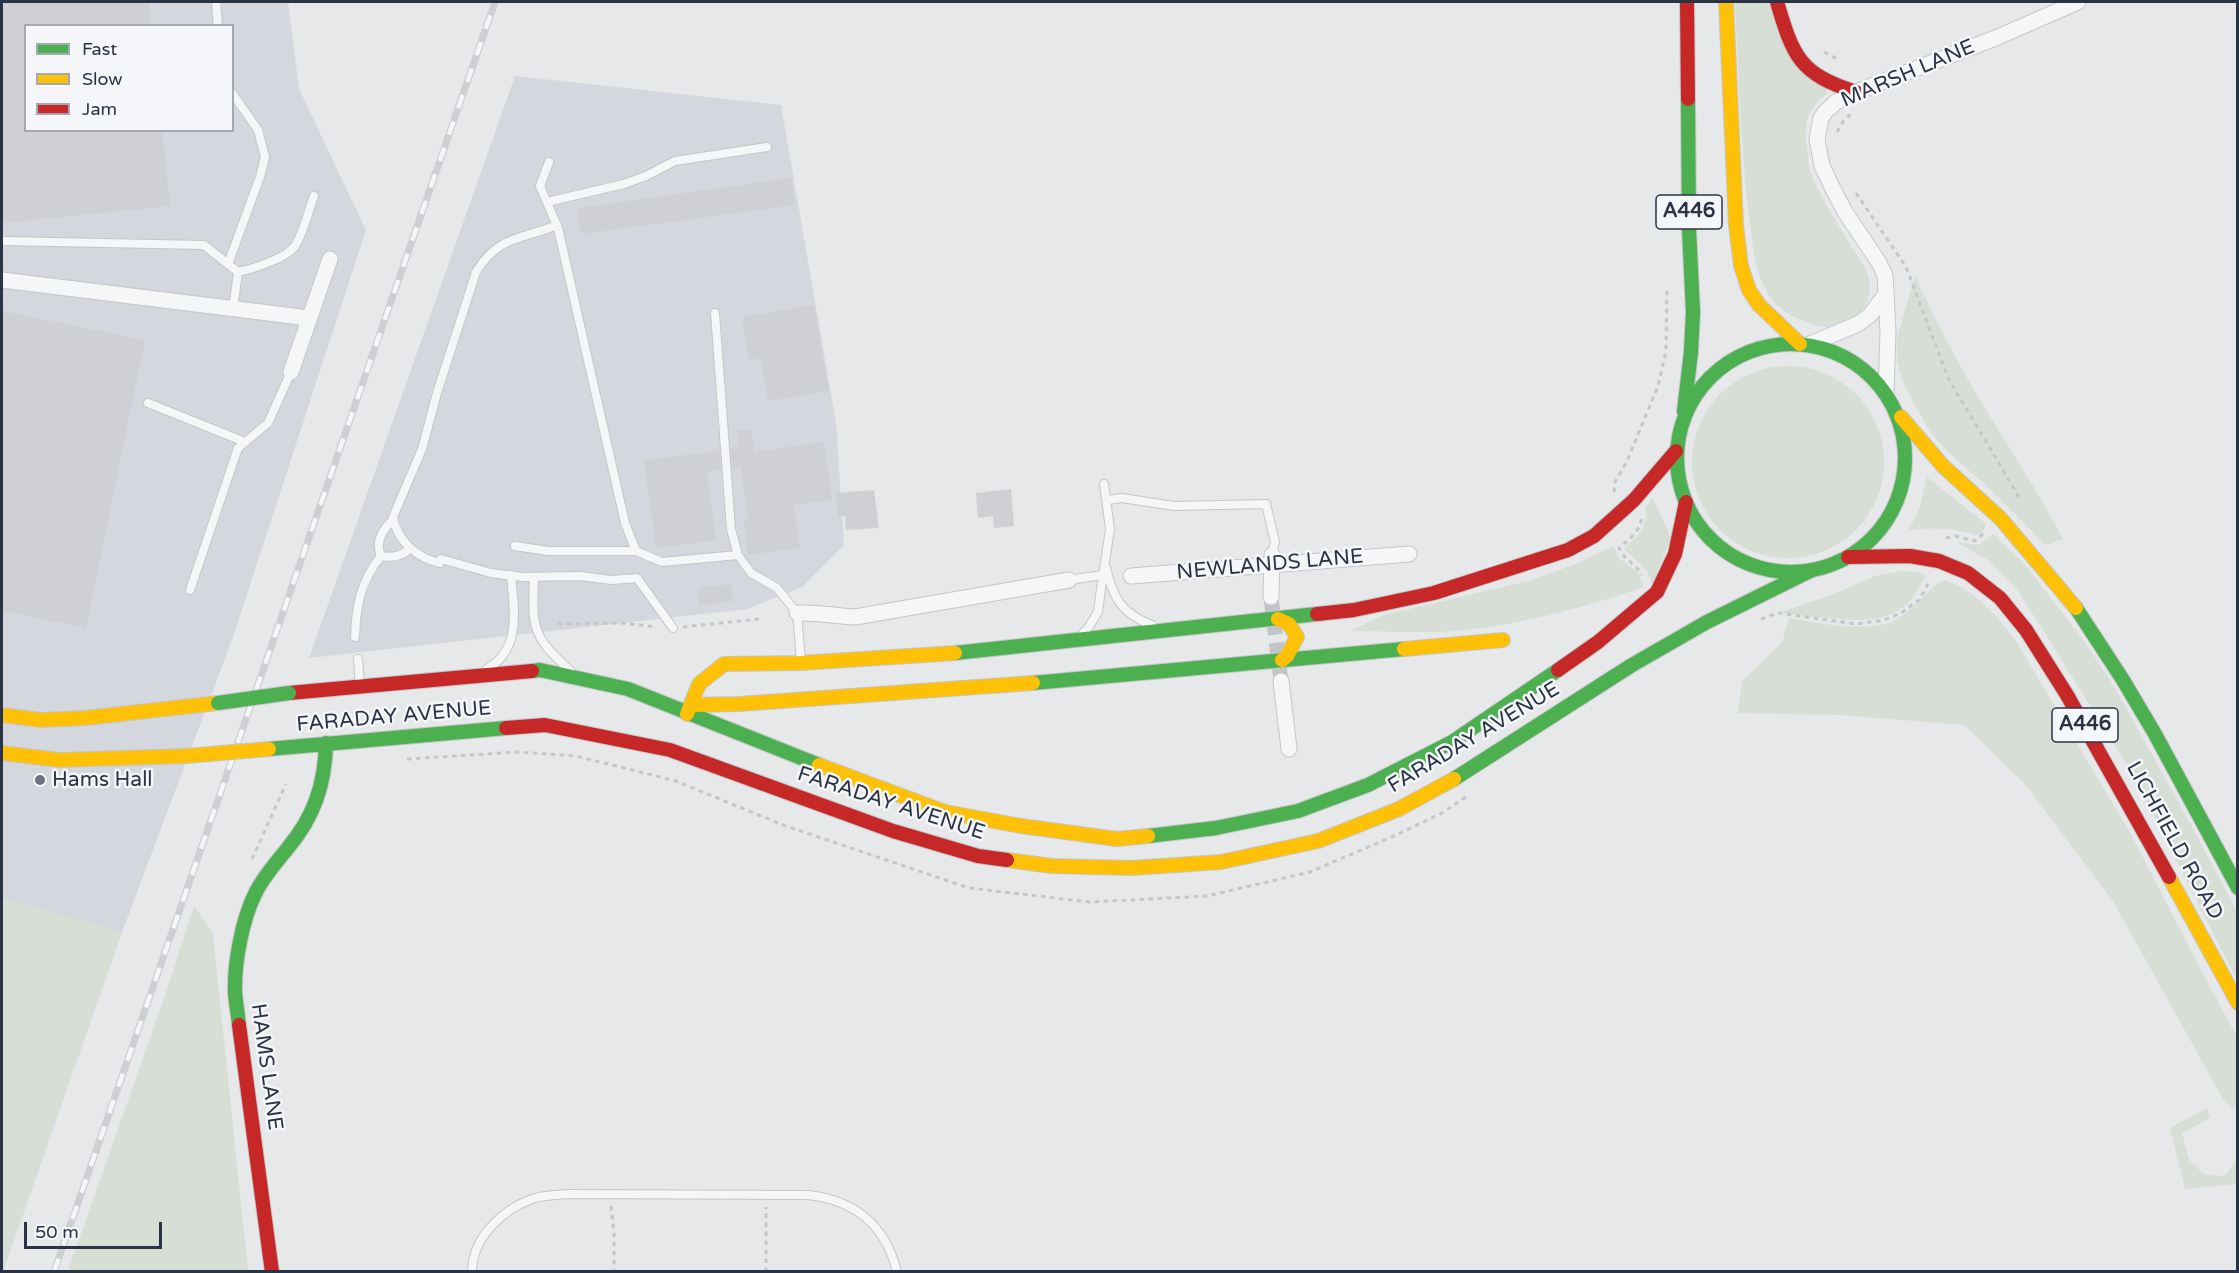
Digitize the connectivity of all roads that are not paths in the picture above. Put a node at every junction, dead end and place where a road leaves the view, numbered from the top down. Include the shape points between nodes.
1 (216, 2) edge
2 (1687, 2) edge
3 (1726, 2) edge
4 (1777, 2) edge
5 (2078, 2) edge
6 (218, 24) edge
7 (1856, 92) junction
8 (234, 96) edge
9 (767, 147) dead end
10 (549, 162) dead end
11 (314, 196) dead end
12 (547, 202) junction
13 (556, 225) junction
14 (3, 242) edge
15 (330, 259) dead end
16 (228, 264) junction
17 (238, 272) junction
18 (2, 280) edge
19 (1886, 294) junction
20 (233, 309) junction
21 (715, 313) dead end
22 (309, 318) junction
23 (1804, 344) junction
24 (291, 372) joint
25 (1886, 393) junction
26 (148, 403) dead end
27 (1893, 407) junction
28 (1683, 421) junction
29 (245, 442) junction
30 (1676, 451) junction
31 (1104, 484) dead end
32 (1107, 500) junction
33 (1686, 502) junction
34 (393, 520) junction
35 (515, 546) dead end
36 (410, 548) junction
37 (636, 551) junction
38 (1409, 554) dead end
39 (738, 555) junction
40 (381, 556) junction
41 (1848, 557) junction
42 (1272, 560) junction
43 (1104, 564) junction
44 (1812, 570) junction
45 (511, 575) junction
46 (1103, 575) junction
47 (1131, 576) dead end
48 (534, 578) junction
49 (1072, 580) joint
50 (190, 590) dead end
51 (1271, 597) tunnel mouth
52 (797, 613) junction
53 (1278, 619) junction
54 (673, 628) road end
55 (1168, 632) junction
56 (355, 637) dead end
57 (1503, 640) dead end
58 (1074, 641) junction
59 (358, 659) dead end
60 (1282, 660) junction
61 (801, 663) junction
62 (475, 675) junction
63 (582, 678) junction
64 (1281, 681) tunnel mouth
65 (360, 685) junction
66 (689, 709) junction
67 (2, 715) edge
68 (327, 743) junction
69 (1289, 749) dead end
70 (2, 753) edge
71 (2238, 888) edge
72 (2238, 1003) edge
73 (272, 1272) edge
74 (472, 1272) edge
75 (897, 1272) edge

1 - 6 lane
2 - 28 main road, A446 via 1693,312
3 - 23 main road, A446 via 1736,217 1743,275 1765,311
4 - 7 main road via 1791,48 1806,70 1832,86
5 - 7 street, MARSH LANE
7 - 19 street, MARSH LANE via 1836,102 1821,118 1816,139 1822,166 1845,212 1885,275
8 - 16 lane via 258,130 265,157
9 - 12 lane via 675,161 624,184
10 - 12 lane via 540,186
11 - 17 lane via 295,247
12 - 13 lane
13 - 34 lane via 508,240 485,258 476,272 422,449
13 - 37 lane via 624,523
14 - 16 lane via 204,245
15 - 22 street
16 - 17 lane
17 - 20 lane
18 - 20 street
19 - 23 street via 1858,324
19 - 25 street, MARSH LANE
20 - 22 street
21 - 39 lane via 731,529
22 - 24 street
23 - 25 main road via 1841,355 1867,372
23 - 28 main road via 1760,348 1722,367 1706,382
24 - 29 lane via 268,423
25 - 27 main road
26 - 29 lane
27 - 41 main road via 1906,451 1899,497 1869,542
27 - 71 main road, LICHFIELD ROAD / A446 via 1943,466 2001,519 2076,608 2155,734
28 - 30 main road
29 - 50 lane via 238,448
30 - 33 main road
30 - 53 main road via 1627,506 1594,536 1568,550 1434,593 1354,610
31 - 32 lane
32 - 42 lane via 1122,498 1174,506 1266,504 1275,542
32 - 43 lane via 1110,529
33 - 44 main road via 1696,521 1726,552 1773,571
33 - 66 main road, FARADAY AVENUE via 1675,554 1657,592 1598,642 1452,742 1368,785 1308,807 1216,828 1117,839 945,812 855,780
34 - 36 lane
34 - 40 lane via 381,533
35 - 37 lane via 548,551
36 - 40 lane via 398,556
36 - 45 lane via 426,560
37 - 39 lane via 662,562
38 - 42 street, NEWLANDS LANE
39 - 52 lane via 751,573 777,588
40 - 56 lane via 369,571 361,594
41 - 44 main road
41 - 72 main road, LICHFIELD ROAD / A446 via 1890,555 1939,560 1969,573 2005,603 2064,688
42 - 47 street, NEWLANDS LANE
42 - 51 street
43 - 46 lane
43 - 55 lane via 1111,591 1123,608 1139,620
44 - 68 main road, FARADAY AVENUE via 1707,622 1632,665 1471,770 1399,809 1318,841 1221,862 1075,867 978,856 893,831 670,750 545,725
45 - 48 lane
45 - 62 lane via 513,635 503,655
46 - 49 lane
46 - 58 lane via 1098,612
48 - 54 lane via 637,578
48 - 63 lane via 533,624 540,640
49 - 52 street via 855,616
52 - 61 lane
53 - 55 main road
53 - 60 main road via 1289,624 1298,637
55 - 58 main road
57 - 60 main road, FARADAY AVENUE
58 - 61 main road
59 - 65 lane
60 - 66 main road, FARADAY AVENUE via 994,687
61 - 66 main road via 724,664 699,684
62 - 63 main road, FARADAY AVENUE via 540,670
62 - 65 main road, FARADAY AVENUE
63 - 66 main road, FARADAY AVENUE
64 - 69 street
65 - 67 main road, FARADAY AVENUE, bridge via 85,718 41,720
68 - 70 main road, FARADAY AVENUE, bridge via 186,756 59,760
68 - 73 main road, HAMS LANE via 323,787 315,808 254,895 238,959 235,992
74 - 75 lane via 475,1250 499,1219 532,1199 550,1195 830,1197 866,1217 882,1234

